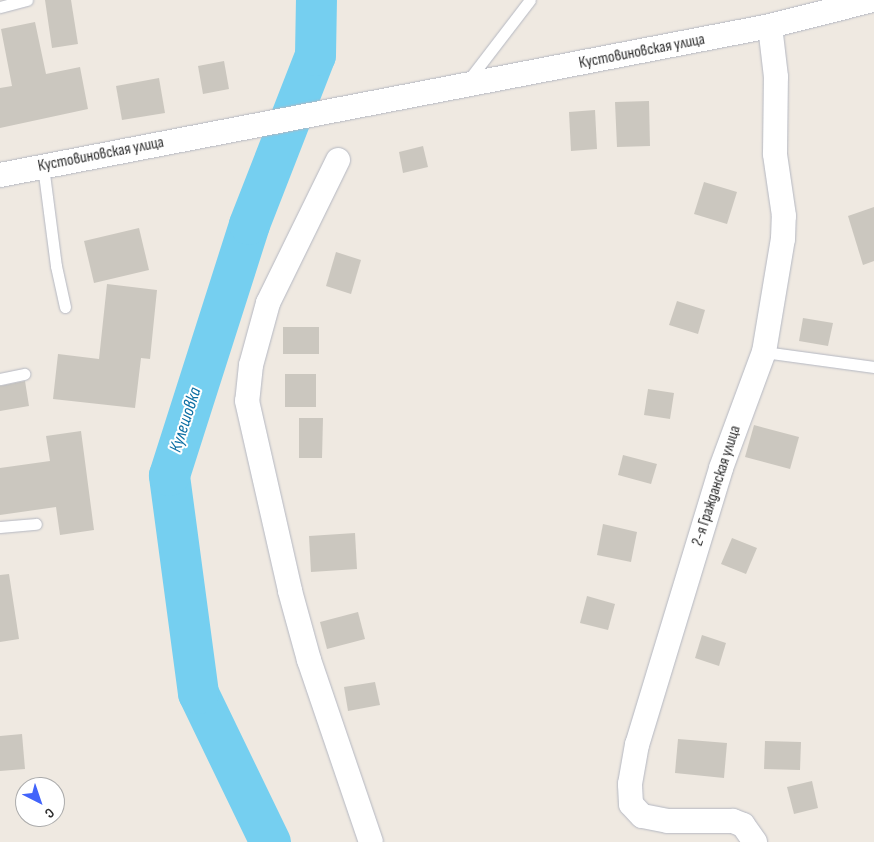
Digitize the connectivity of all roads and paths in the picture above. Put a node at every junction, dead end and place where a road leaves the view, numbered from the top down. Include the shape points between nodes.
1 (27, 0) edge
2 (530, 0) edge
3 (873, 0) edge
4 (0, 7) edge
5 (770, 26) junction
6 (462, 88) junction
7 (338, 160) dead end
8 (42, 166) junction
9 (0, 175) edge
10 (65, 307) dead end
11 (764, 352) junction
12 (874, 366) edge
13 (24, 374) dead end
14 (0, 379) edge
15 (36, 524) dead end
16 (0, 527) edge
17 (371, 842) edge
18 (755, 842) edge

1 - 4 lane
2 - 6 lane
3 - 5 street, Кустовиновская улица
5 - 6 street, Кустовиновская улица
5 - 11 street, 2-я Гражданская улица via 776,77 775,154 784,216
6 - 8 street, Кустовиновская улица
7 - 17 street via 268,303 251,364 247,401 307,651
8 - 9 street, Кустовиновская улица
8 - 10 lane
11 - 12 lane
11 - 18 street, 2-я Гражданская улица via 721,468 637,745 630,784 632,804 642,816 733,822 743,825
13 - 14 lane
15 - 16 lane

